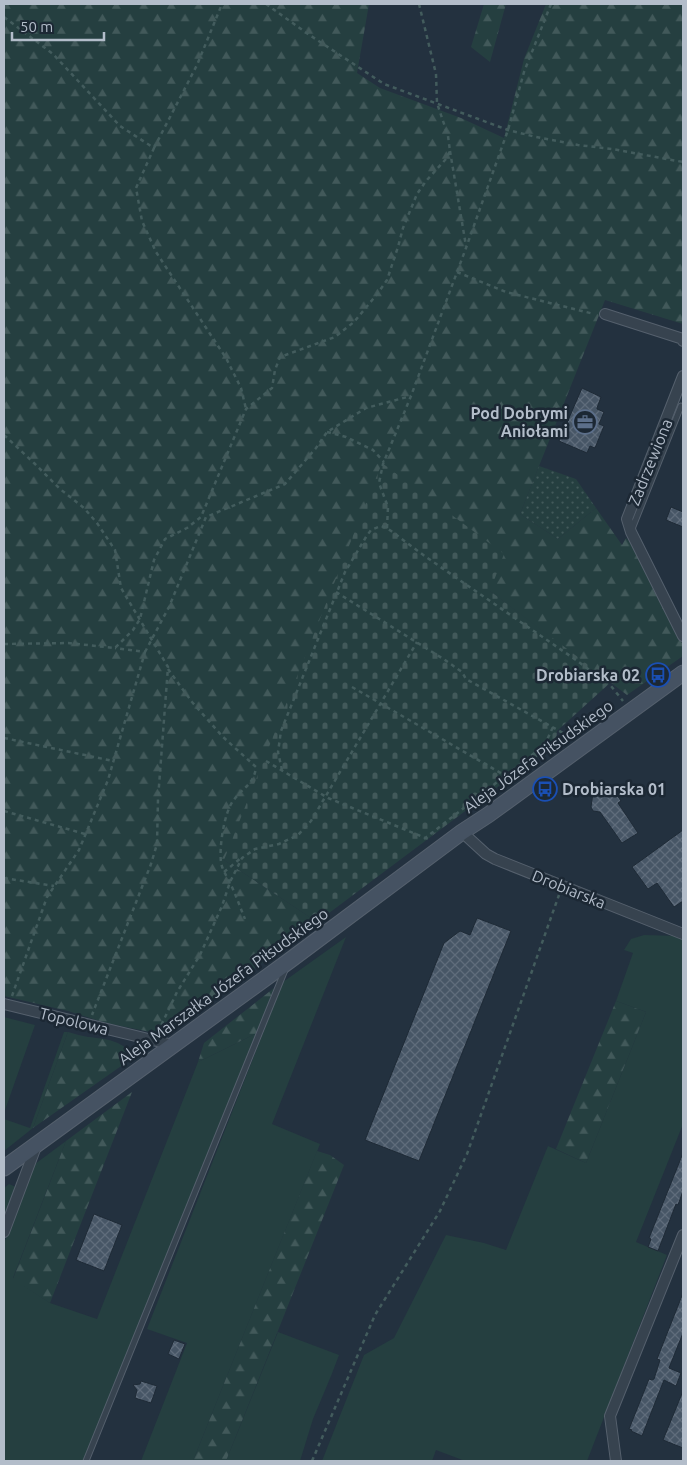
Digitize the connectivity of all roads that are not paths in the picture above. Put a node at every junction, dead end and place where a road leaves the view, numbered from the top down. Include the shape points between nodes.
1 (605, 314) road end
2 (683, 341) edge
3 (683, 376) edge
4 (681, 406) dead end
5 (630, 532) junction
6 (683, 636) edge
7 (683, 673) edge
8 (462, 832) junction
9 (683, 934) edge
10 (289, 960) junction
11 (6, 1004) edge
12 (173, 1045) junction
13 (37, 1144) junction
14 (4, 1168) edge
15 (4, 1232) edge
16 (683, 1235) edge
17 (86, 1461) edge
18 (616, 1461) edge

1 - 2 street
3 - 5 street, Zadrzewiona via 627,520
4 - 5 lane
5 - 6 street
7 - 8 main road, Aleja Józefa Piłsudskiego
8 - 9 street, Drobiarska via 495,859
8 - 10 main road, Aleja Marszałka Józefa Piłsudskiego
10 - 12 main road, Aleja Marszałka Józefa Piłsudskiego
10 - 17 lane
11 - 12 street, Topolowa
12 - 13 main road, Aleja Marszałka Józefa Piłsudskiego
13 - 14 main road, Aleja Marszałka Józefa Piłsudskiego
13 - 15 street
16 - 18 street via 610,1416

